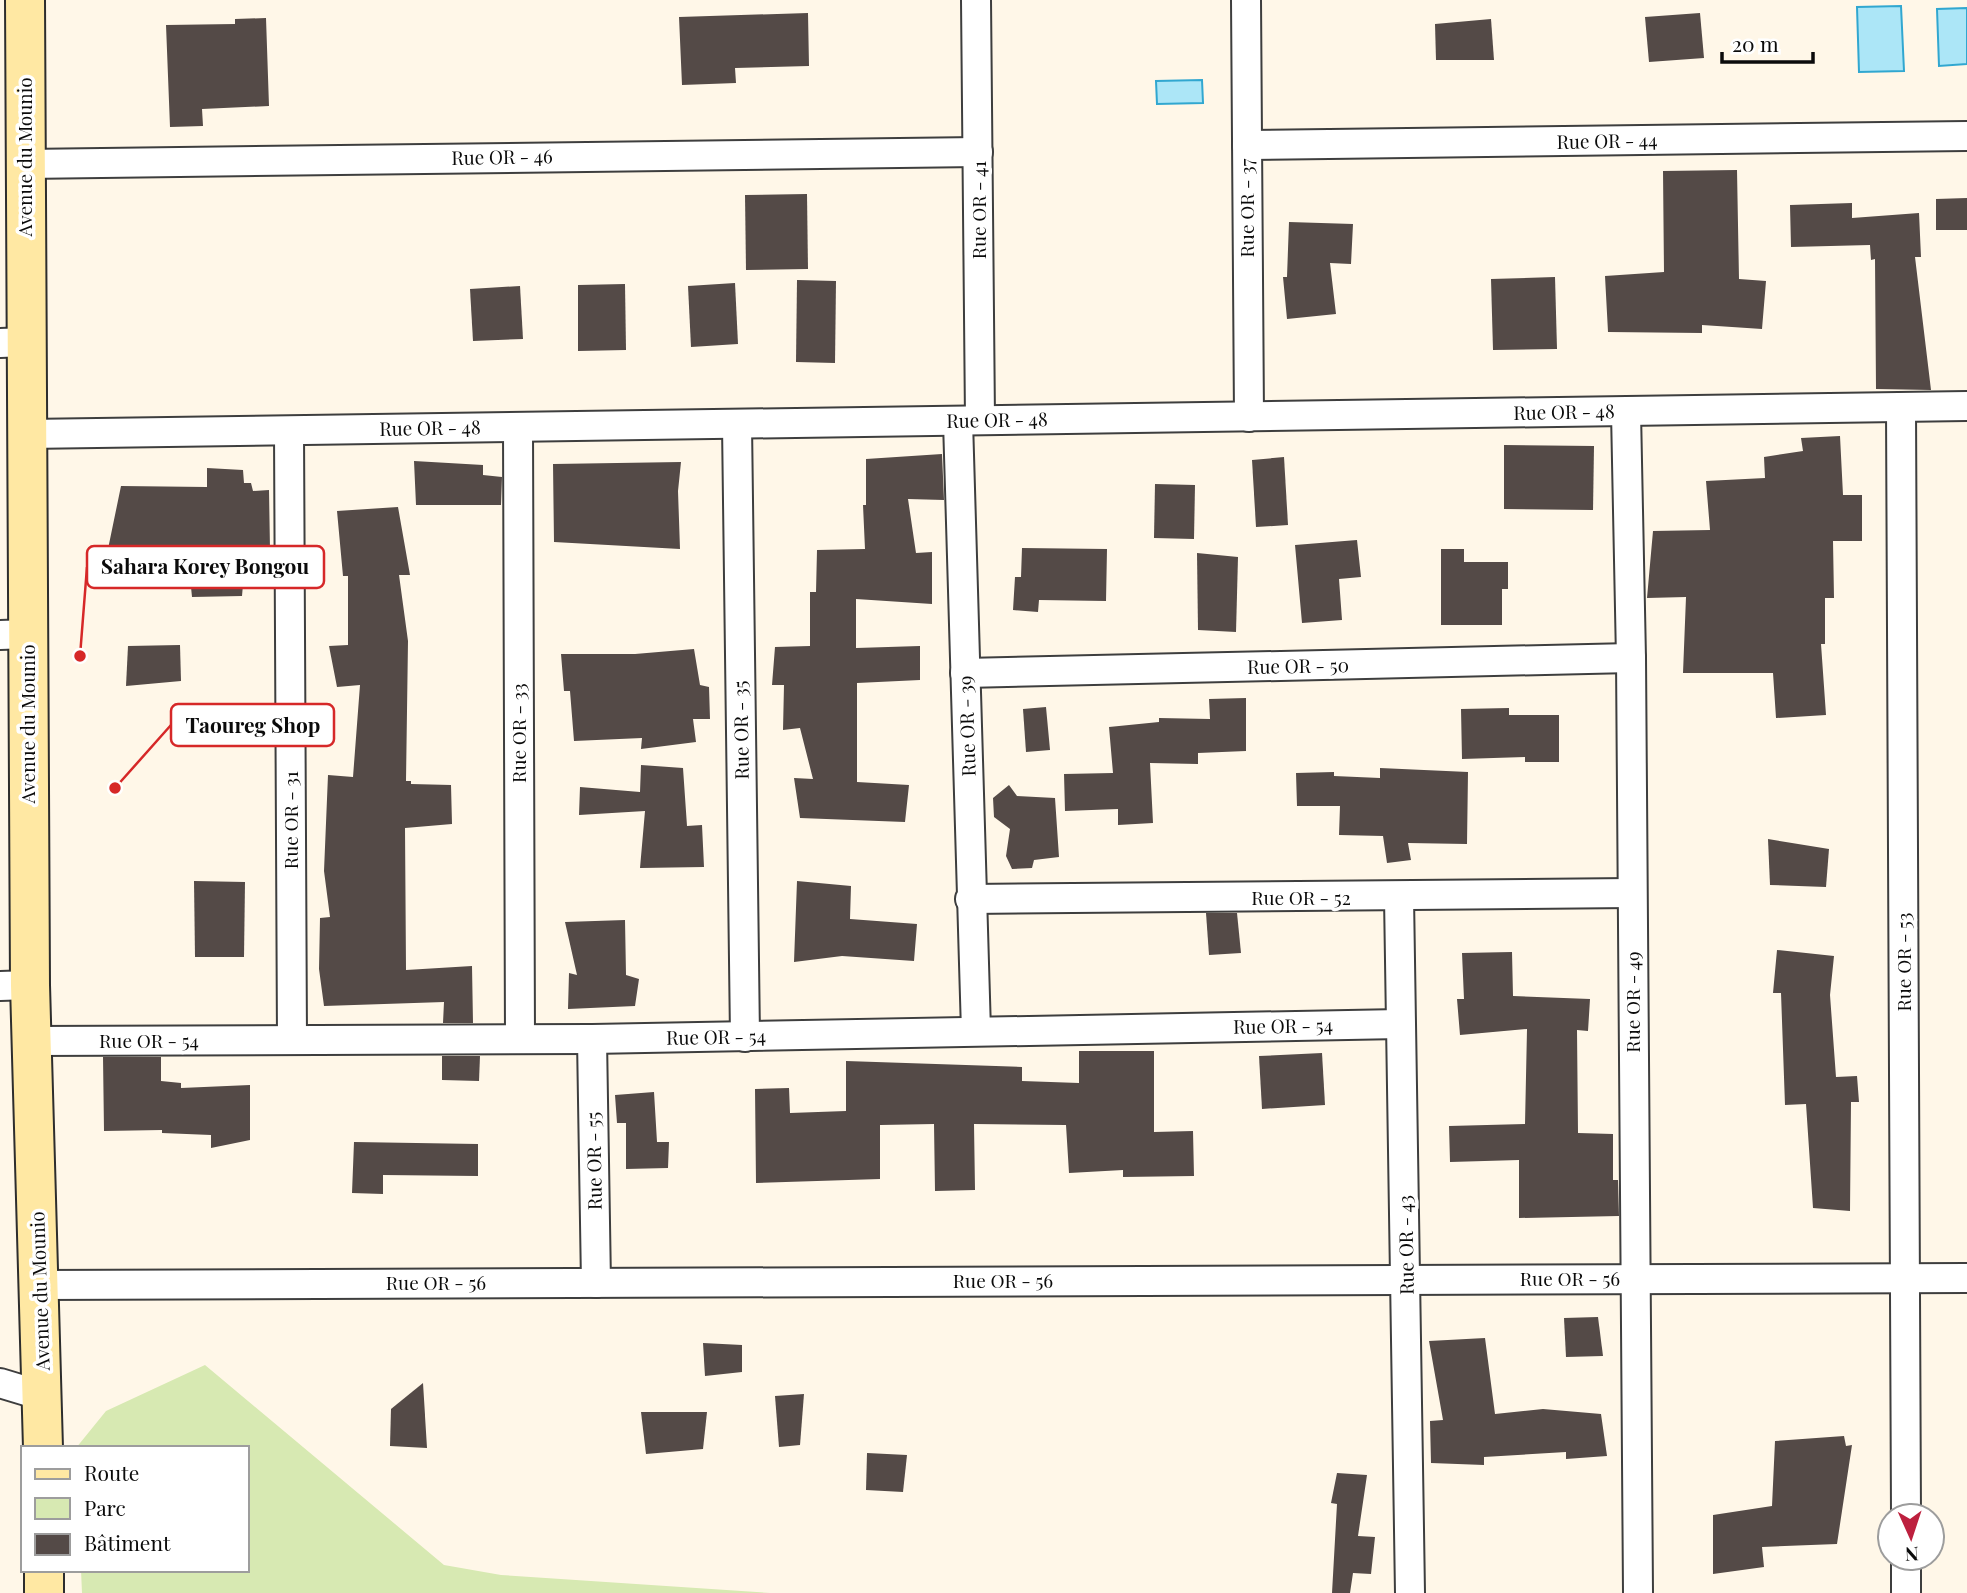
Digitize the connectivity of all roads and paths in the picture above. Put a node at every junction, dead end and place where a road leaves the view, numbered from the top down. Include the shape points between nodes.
1 (976, 0) edge
2 (1246, 0) edge
3 (17, 7) edge
4 (1967, 136) edge
5 (1247, 145) junction
6 (978, 152) junction
7 (25, 164) junction
8 (13, 342) edge
9 (1967, 406) edge
10 (1901, 407) junction
11 (1626, 412) junction
12 (1249, 417) junction
13 (969, 421) junction
14 (737, 424) junction
15 (518, 427) junction
16 (289, 431) junction
17 (27, 434) junction
18 (14, 635) edge
19 (1632, 658) junction
20 (965, 673) junction
21 (1632, 893) junction
22 (1399, 897) junction
23 (970, 899) junction
24 (15, 985) edge
25 (1400, 1024) junction
26 (976, 1031) junction
27 (745, 1037) junction
28 (520, 1038) junction
29 (592, 1039) junction
30 (32, 1041) junction
31 (292, 1041) junction
32 (1906, 1278) junction
33 (1967, 1278) edge
34 (1635, 1279) junction
35 (1407, 1280) junction
36 (596, 1283) junction
37 (40, 1285) junction
38 (0, 1383) edge
39 (43, 1396) junction
40 (43, 1446) edge
41 (1906, 1502) edge
42 (44, 1572) edge
43 (1906, 1572) edge
44 (44, 1593) edge
45 (1410, 1593) edge
46 (1638, 1593) edge
47 (1906, 1593) edge

1 - 6 street, Rue OR - 41
2 - 5 street, Rue OR - 37
3 - 7 street, Avenue du Mounio
4 - 5 street, Rue OR - 44
5 - 12 street, Rue OR - 37
6 - 7 street, Rue OR - 46
6 - 13 street, Rue OR - 41
7 - 8 street, Avenue du Mounio
8 - 17 street, Avenue du Mounio
9 - 10 street, Rue OR - 48
10 - 11 street, Rue OR - 48
10 - 32 street, Rue OR - 53
11 - 12 street, Rue OR - 48
11 - 19 street, Rue OR - 49
12 - 13 street, Rue OR - 48
13 - 14 street, Rue OR - 48
13 - 20 street, Rue OR - 39
14 - 15 street, Rue OR - 48
14 - 27 street, Rue OR - 35
15 - 16 street, Rue OR - 48
15 - 28 street, Rue OR - 33
16 - 17 street, Rue OR - 48
16 - 31 street, Rue OR - 31
17 - 18 street, Avenue du Mounio
18 - 24 street, Avenue du Mounio
19 - 20 street, Rue OR - 50
19 - 21 street, Rue OR - 49
20 - 23 street, Rue OR - 39
21 - 22 street, Rue OR - 52
21 - 34 street, Rue OR - 49
22 - 23 street, Rue OR - 52
22 - 25 street, Rue OR - 43
23 - 26 street, Rue OR - 39
24 - 30 street, Avenue du Mounio
25 - 26 street, Rue OR - 54
25 - 35 street, Rue OR - 43
26 - 27 street, Rue OR - 54
27 - 29 street, Rue OR - 54
28 - 29 street, Rue OR - 54
28 - 31 street, Rue OR - 54
29 - 36 street, Rue OR - 55
30 - 31 street, Rue OR - 54
30 - 37 street, Avenue du Mounio
32 - 33 street, Rue OR - 56
32 - 34 street, Rue OR - 56
32 - 41 street, Rue OR - 53
34 - 35 street, Rue OR - 56
34 - 46 street, Rue OR - 49
35 - 36 street, Rue OR - 56
35 - 45 street, Rue OR - 43
36 - 37 street, Rue OR - 56
37 - 39 street, Avenue du Mounio
38 - 39 street
39 - 40 street, Avenue du Mounio
42 - 44 street
43 - 47 street

